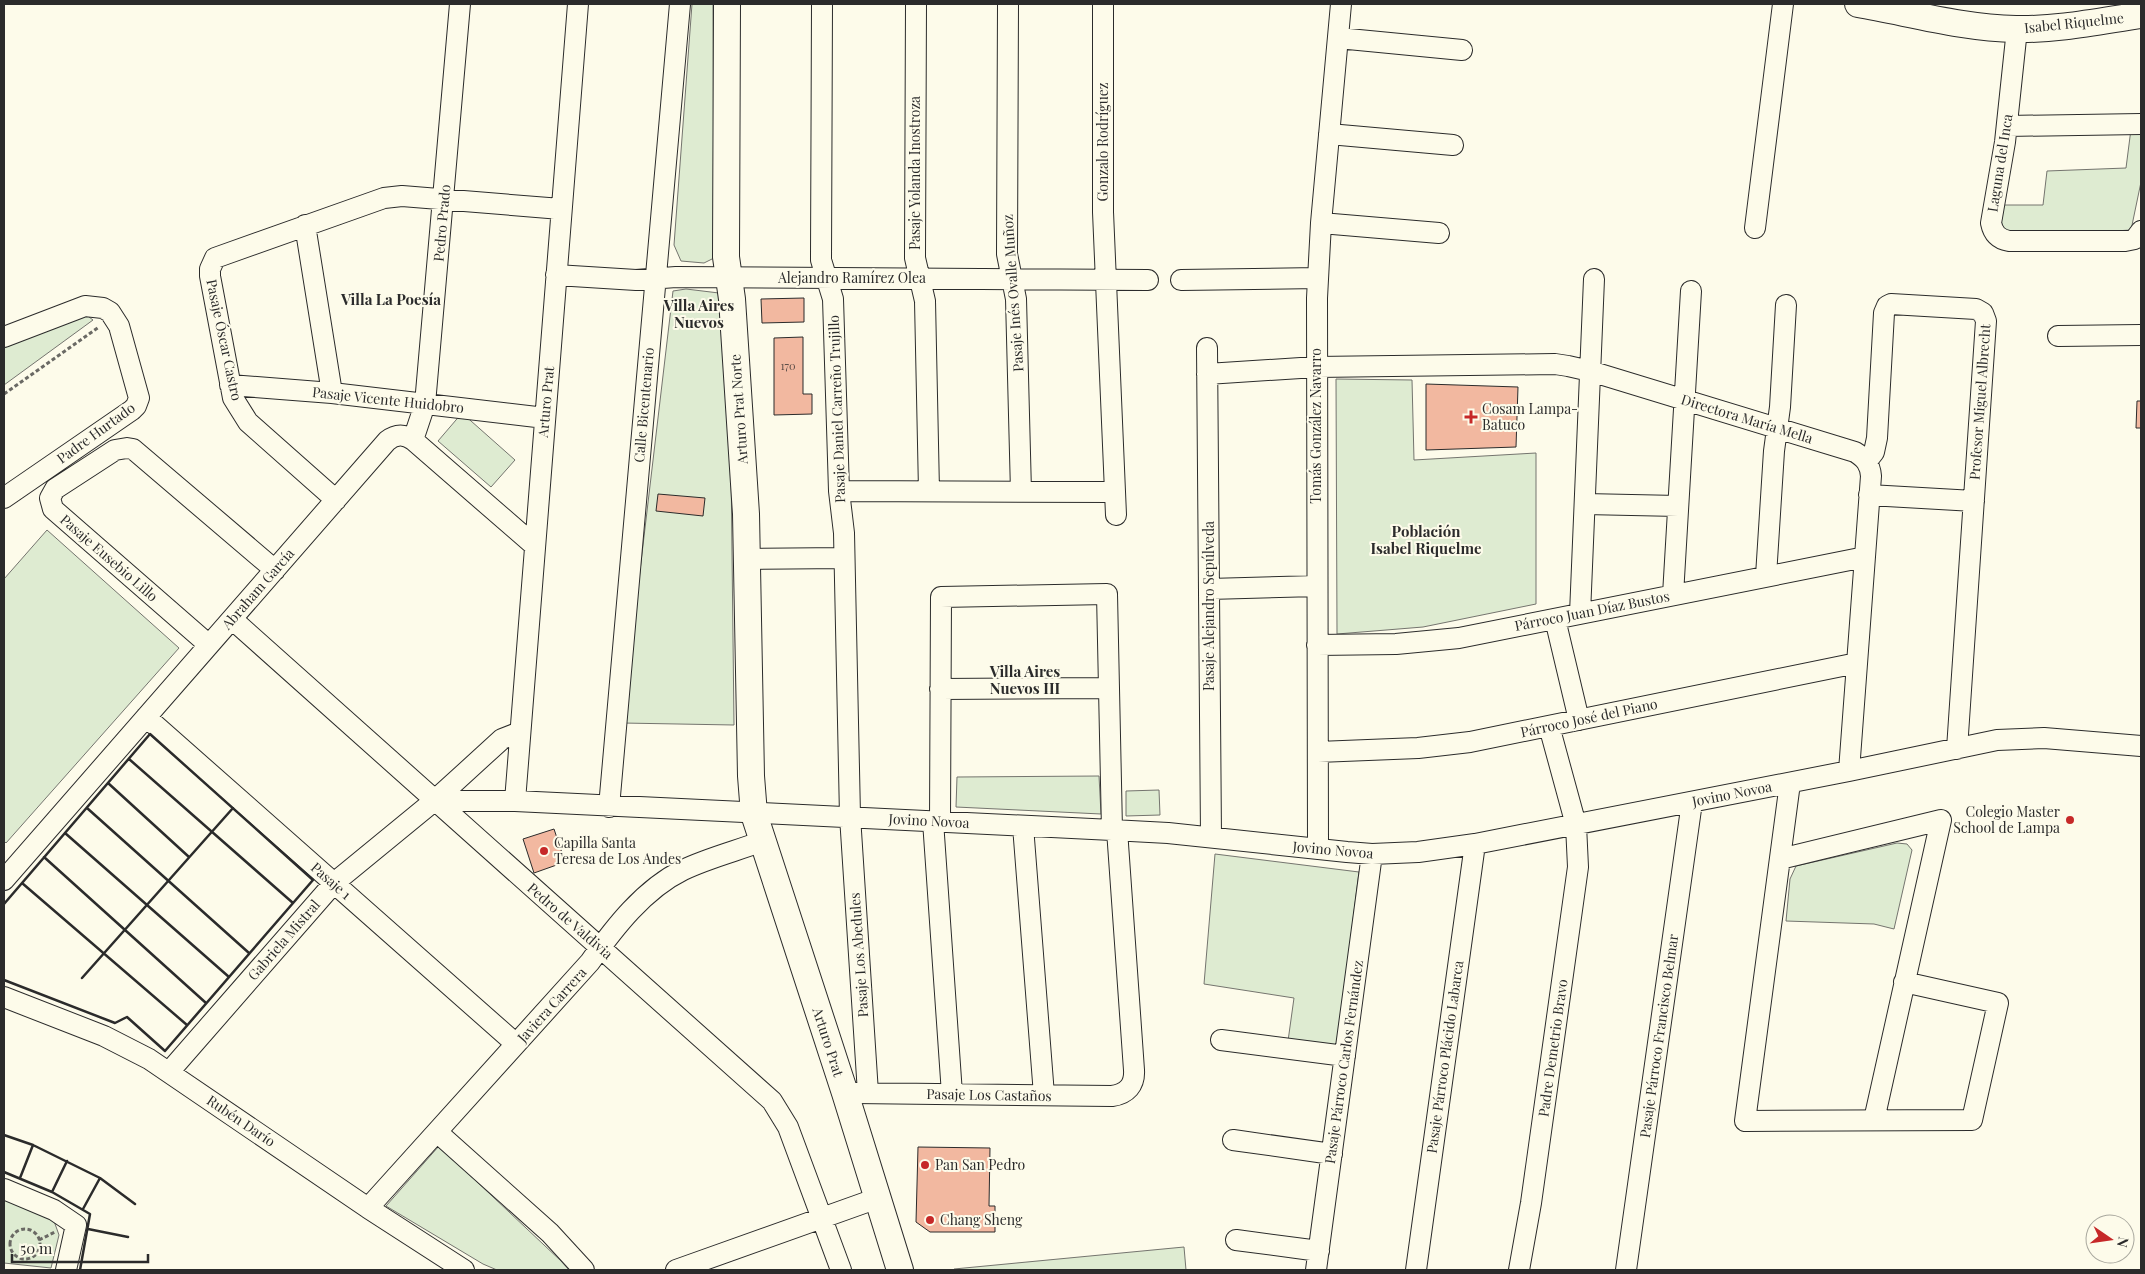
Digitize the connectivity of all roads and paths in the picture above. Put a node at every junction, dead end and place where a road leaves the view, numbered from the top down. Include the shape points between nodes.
1 (460, 4) edge
2 (578, 4) edge
3 (680, 4) edge
4 (727, 4) edge
5 (822, 4) edge
6 (916, 4) edge
7 (1008, 4) edge
8 (1103, 4) edge
9 (1341, 4) edge
10 (1783, 4) edge
11 (1858, 4) edge
12 (2141, 15) edge
13 (2017, 29) junction
14 (1338, 38) junction
15 (1462, 50) dead end
16 (2141, 124) edge
17 (2007, 126) junction
18 (1329, 134) junction
19 (1453, 145) dead end
20 (444, 200) junction
21 (561, 209) junction
22 (1321, 223) junction
23 (305, 225) junction
24 (1755, 228) dead end
25 (2141, 231) edge
26 (1438, 233) dead end
27 (556, 275) junction
28 (729, 278) junction
29 (826, 278) junction
30 (919, 278) junction
31 (1318, 278) junction
32 (656, 279) junction
33 (1012, 279) junction
34 (1106, 279) junction
35 (1594, 279) dead end
36 (1148, 280) dead end
37 (1181, 280) dead end
38 (1691, 291) dead end
39 (1786, 305) dead end
40 (114, 316) junction
41 (2141, 335) edge
42 (2058, 336) dead end
43 (4, 337) edge
44 (1207, 348) dead end
45 (1316, 367) junction
46 (1590, 370) junction
47 (1208, 374) junction
48 (230, 385) junction
49 (332, 393) junction
50 (4, 394) edge
51 (1685, 399) junction
52 (425, 404) junction
53 (545, 418) junction
54 (1777, 428) junction
55 (413, 440) junction
56 (1867, 461) junction
57 (839, 491) junction
58 (929, 491) junction
59 (1020, 492) junction
60 (1114, 492) junction
61 (1869, 495) junction
62 (4, 498) edge
63 (336, 500) junction
64 (1974, 501) junction
65 (1585, 504) junction
66 (1678, 506) junction
67 (1116, 515) dead end
68 (535, 546) junction
69 (1865, 557) junction
70 (844, 558) junction
71 (748, 559) junction
72 (275, 570) junction
73 (1766, 576) junction
74 (1317, 586) junction
75 (1209, 589) junction
76 (1673, 595) junction
77 (1580, 614) junction
78 (1555, 619) junction
79 (232, 620) junction
80 (209, 645) junction
81 (1317, 645) junction
82 (1857, 663) junction
83 (1109, 688) junction
84 (940, 690) junction
85 (146, 718) junction
86 (1579, 720) junction
87 (1548, 726) junction
88 (520, 732) junction
89 (2141, 746) edge
90 (1957, 749) junction
91 (1318, 752) junction
92 (1850, 771) junction
93 (1790, 783) junction
94 (434, 801) junction
95 (515, 801) junction
96 (1692, 802) junction
97 (609, 807) junction
98 (754, 814) junction
99 (850, 816) junction
100 (936, 822) junction
101 (1576, 825) junction
102 (1022, 826) junction
103 (1115, 830) junction
104 (1211, 837) junction
105 (763, 842) junction
106 (1475, 844) junction
107 (1318, 849) junction
108 (1372, 854) junction
109 (1780, 859) junction
110 (4, 880) edge
111 (334, 883) junction
112 (600, 947) junction
113 (1904, 982) junction
114 (4, 997) edge
115 (1221, 1040) dead end
116 (516, 1044) junction
117 (1345, 1056) junction
118 (169, 1072) junction
119 (856, 1093) junction
120 (952, 1094) junction
121 (1044, 1096) junction
122 (1874, 1120) junction
123 (437, 1132) junction
124 (1233, 1140) dead end
125 (1332, 1154) junction
126 (4, 1189) edge
127 (878, 1198) junction
128 (368, 1208) junction
129 (822, 1218) junction
130 (10, 1240) junction
131 (1236, 1240) dead end
132 (4, 1242) edge
133 (1318, 1260) edge
134 (66, 1270) edge
135 (464, 1270) edge
136 (584, 1270) edge
137 (676, 1270) edge
138 (841, 1270) edge
139 (900, 1270) edge
140 (1416, 1270) edge
141 (1519, 1270) edge
142 (1626, 1270) edge

1 - 20 street, Pedro Prado
2 - 21 street, Arturo Prat
3 - 32 street, Calle Bicentenario
4 - 28 main road, Arturo Prat Norte via 726,257
5 - 29 street, Pasaje Daniel Carreño Trujillo via 821,260
6 - 30 street, Pasaje Yolanda Inostroza via 915,258
7 - 33 street, Pasaje Inés Ovalle Muñoz via 1007,254
8 - 34 street, Gonzalo Rodríguez
9 - 14 street, Tomás González Navarro
10 - 24 street
11 - 13 main road, Isabel Riquelme via 1977,26
12 - 13 main road, Isabel Riquelme via 2057,27
13 - 17 street, Laguna del Inca
14 - 15 street
14 - 18 street, Tomás González Navarro
16 - 17 street
17 - 25 street, Laguna del Inca via 1991,223 1998,237 2009,241 2125,241 2136,239
18 - 19 street
18 - 22 street, Tomás González Navarro
20 - 21 street, Pasaje Óscar Castro
20 - 23 street, Pasaje Óscar Castro via 402,196 384,198
20 - 52 street, Pedro Prado
21 - 27 street, Arturo Prat
22 - 26 street
22 - 31 street, Tomás González Navarro
23 - 48 street, Pasaje Óscar Castro via 220,255 211,263 210,276
23 - 49 street
27 - 32 street, Alejandro Ramírez Olea
27 - 53 street, Arturo Prat
28 - 29 street, Alejandro Ramírez Olea
28 - 32 street, Alejandro Ramírez Olea
28 - 71 main road, Arturo Prat Norte
29 - 30 street, Alejandro Ramírez Olea
29 - 57 street, Pasaje Daniel Carreño Trujillo via 833,299
30 - 33 street, Alejandro Ramírez Olea
30 - 58 street, Pasaje Yolanda Inostroza via 925,301
31 - 37 street
31 - 45 street, Tomás González Navarro
32 - 97 street, Calle Bicentenario
33 - 34 street, Alejandro Ramírez Olea
33 - 59 street, Pasaje Inés Ovalle Muñoz via 1016,299
34 - 36 street, Alejandro Ramírez Olea
34 - 60 street, Gonzalo Rodríguez
35 - 46 street
38 - 51 street
39 - 54 street
40 - 43 street via 103,308 85,306
40 - 50 path
40 - 62 street, Padre Hurtado via 138,395 136,406
41 - 42 street
44 - 47 street, Pasaje Alejandro Sepúlveda
45 - 46 street, Directora María Mella via 1555,364
45 - 47 street
45 - 74 street, Tomás González Navarro
46 - 51 street, Directora María Mella
46 - 65 street
47 - 75 street, Pasaje Alejandro Sepúlveda
48 - 49 street, Pasaje Vicente Huidobro
48 - 63 street, Pasaje Óscar Castro via 237,406 248,422
49 - 52 street, Pasaje Vicente Huidobro
51 - 54 street, Directora María Mella
51 - 66 street
52 - 53 street, Pasaje Vicente Huidobro
52 - 55 street, Pedro Prado
53 - 68 street, Arturo Prat
54 - 56 street, Directora María Mella via 1855,452
54 - 73 street
55 - 63 street, Abraham García via 400,435 387,441
55 - 68 street
56 - 61 street via 1871,476
56 - 64 street, Profesor Miguel Albrecht via 1874,452 1877,438 1887,306 1980,310 1986,321
57 - 58 street
57 - 70 street, Pasaje Daniel Carreño Trujillo
58 - 59 street
59 - 60 street
60 - 67 street, Gonzalo Rodríguez
61 - 64 street
61 - 69 street
63 - 72 street, Abraham García
64 - 90 street, Profesor Miguel Albrecht
65 - 66 street
65 - 77 street
66 - 76 street
68 - 88 street, Arturo Prat
69 - 73 street, Párroco Juan Díaz Bustos
69 - 82 street
70 - 71 street
70 - 99 street, Pasaje Daniel Carreño Trujillo
71 - 98 main road, Arturo Prat Norte
72 - 79 street, Abraham García
72 - 80 street, Pasaje Eusebio Lillo via 133,449 115,450 55,489 50,498 54,508
73 - 76 street, Párroco Juan Díaz Bustos
74 - 75 street
74 - 81 street, Tomás González Navarro
75 - 104 street, Pasaje Alejandro Sepúlveda
76 - 77 street, Párroco Juan Díaz Bustos
77 - 78 street, Párroco Juan Díaz Bustos
78 - 81 street, Párroco Juan Díaz Bustos via 1437,642
78 - 86 street
79 - 80 street, Abraham García
79 - 94 street, Pedro de Valdivia
80 - 85 street, Abraham García
81 - 91 street, Tomás González Navarro
82 - 86 street, Párroco José del Piano
82 - 92 street
83 - 84 street
83 - 84 street via 1107,594 941,597
83 - 103 street
84 - 100 street
85 - 110 street, Abraham García
85 - 111 street, Pasaje 1
86 - 87 street, Párroco José del Piano
87 - 91 street, Párroco José del Piano via 1446,746
87 - 101 street, Padre Demetrio Bravo
88 - 94 street, Gabriela Mistral via 502,739
88 - 95 street, Arturo Prat
89 - 90 street, Jovino Novoa via 2019,738
90 - 92 street, Jovino Novoa
91 - 107 street, Tomás González Navarro
92 - 93 street, Jovino Novoa
93 - 96 street, Jovino Novoa
93 - 109 street
94 - 95 street
94 - 111 street, Gabriela Mistral
94 - 112 street, Pedro de Valdivia
95 - 97 street, Jovino Novoa
96 - 101 street, Jovino Novoa
96 - 142 street, Pasaje Párroco Francisco Belmar
97 - 98 street, Jovino Novoa
98 - 99 street, Jovino Novoa
98 - 105 main road, Arturo Prat
99 - 100 street, Jovino Novoa
99 - 119 street, Pasaje Los Abedules
100 - 102 street, Jovino Novoa
100 - 120 street
101 - 106 street, Jovino Novoa
101 - 141 street, Padre Demetrio Bravo via 1575,886 1532,1203
102 - 103 street, Jovino Novoa
102 - 121 street
103 - 104 street, Jovino Novoa
103 - 121 street, Pasaje Los Castaños via 1134,1076 1130,1088 1119,1095
104 - 107 street, Jovino Novoa
105 - 112 street, Javiera Carrera via 694,865 670,877 648,895
105 - 119 main road, Arturo Prat
106 - 108 street, Jovino Novoa
106 - 140 street, Pasaje Párroco Plácido Labarca
107 - 108 street, Jovino Novoa
108 - 117 street, Pasaje Párroco Carlos Fernández
109 - 113 street via 1941,820
109 - 122 street via 1745,1121
111 - 116 street, Pasaje 1
111 - 118 street, Gabriela Mistral
112 - 116 street, Javiera Carrera
112 - 129 street, Pedro de Valdivia via 772,1100 788,1126
113 - 122 street
113 - 122 street via 1998,1003 1996,1013 1972,1120
114 - 118 street, Rubén Darío via 104,1036
115 - 117 street
116 - 123 street, Javiera Carrera
117 - 125 street, Pasaje Párroco Carlos Fernández
118 - 128 street, Rubén Darío
119 - 120 street, Pasaje Los Castaños
119 - 127 main road, Arturo Prat
120 - 121 street, Pasaje Los Castaños
123 - 128 street, Javiera Carrera
123 - 136 street via 550,1233
124 - 125 street
125 - 133 street, Pasaje Párroco Carlos Fernández
126 - 134 street via 54,1210 76,1226
127 - 129 street
127 - 139 main road, Arturo Prat
128 - 135 street, Rubén Darío
129 - 137 street
129 - 138 street, Pedro de Valdivia
130 - 130 path via 17,1231 26,1229 38,1236 40,1246 36,1255 21,1259 12,1253
130 - 132 path
131 - 133 street

